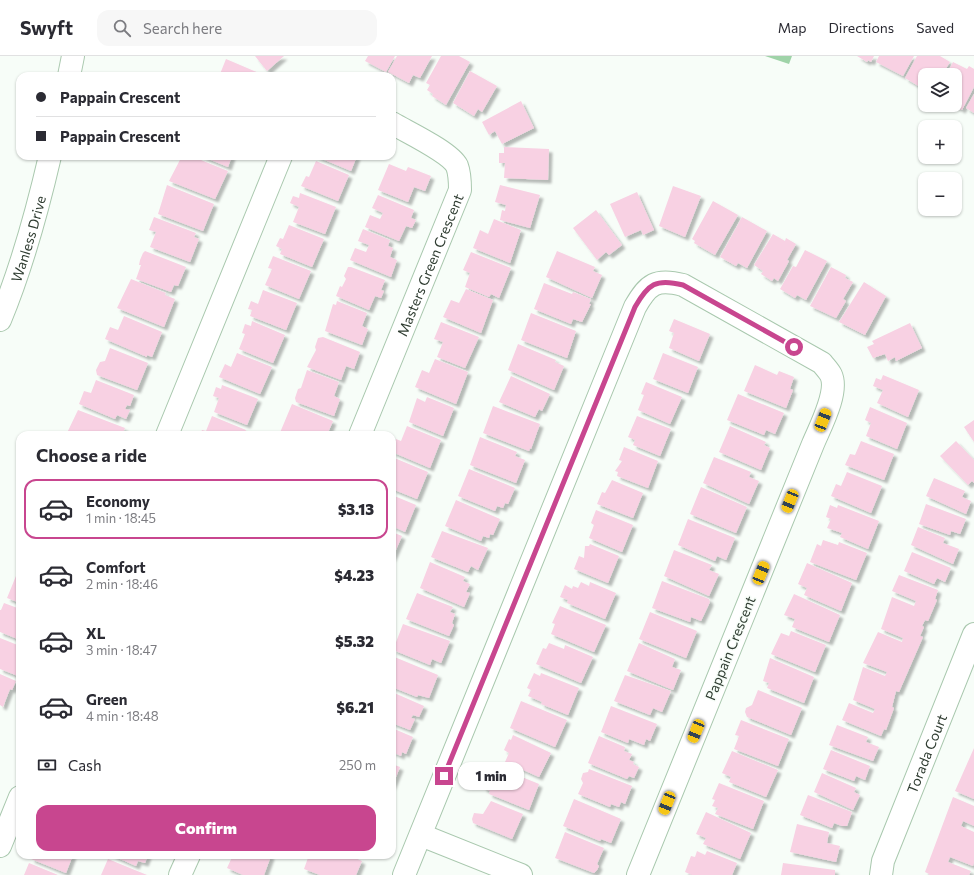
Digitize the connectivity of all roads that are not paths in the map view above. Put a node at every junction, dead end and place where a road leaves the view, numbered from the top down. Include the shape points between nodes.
1 (73, 56) edge
2 (70, 72) edge
3 (396, 125) edge
4 (49, 160) edge
5 (279, 160) edge
6 (0, 320) edge
7 (169, 431) edge
8 (362, 431) edge
9 (974, 634) edge
10 (16, 807) edge
11 (421, 835) junction
12 (0, 846) edge
13 (187, 859) edge
14 (180, 875) edge
15 (404, 875) edge
16 (521, 875) edge
17 (638, 875) edge
18 (881, 875) edge

1 - 2 street
3 - 8 street, Masters Green Crescent via 449,156 460,176 460,190
4 - 6 street, Wanless Drive via 14,287
5 - 7 street
9 - 18 street, Torada Court via 883,861
10 - 12 street
11 - 15 street, Pappain Crescent
11 - 16 street
11 - 17 street, Pappain Crescent via 635,307 642,294 653,284 668,281 683,285 822,363 831,376 833,386 832,396 813,444
13 - 14 street

